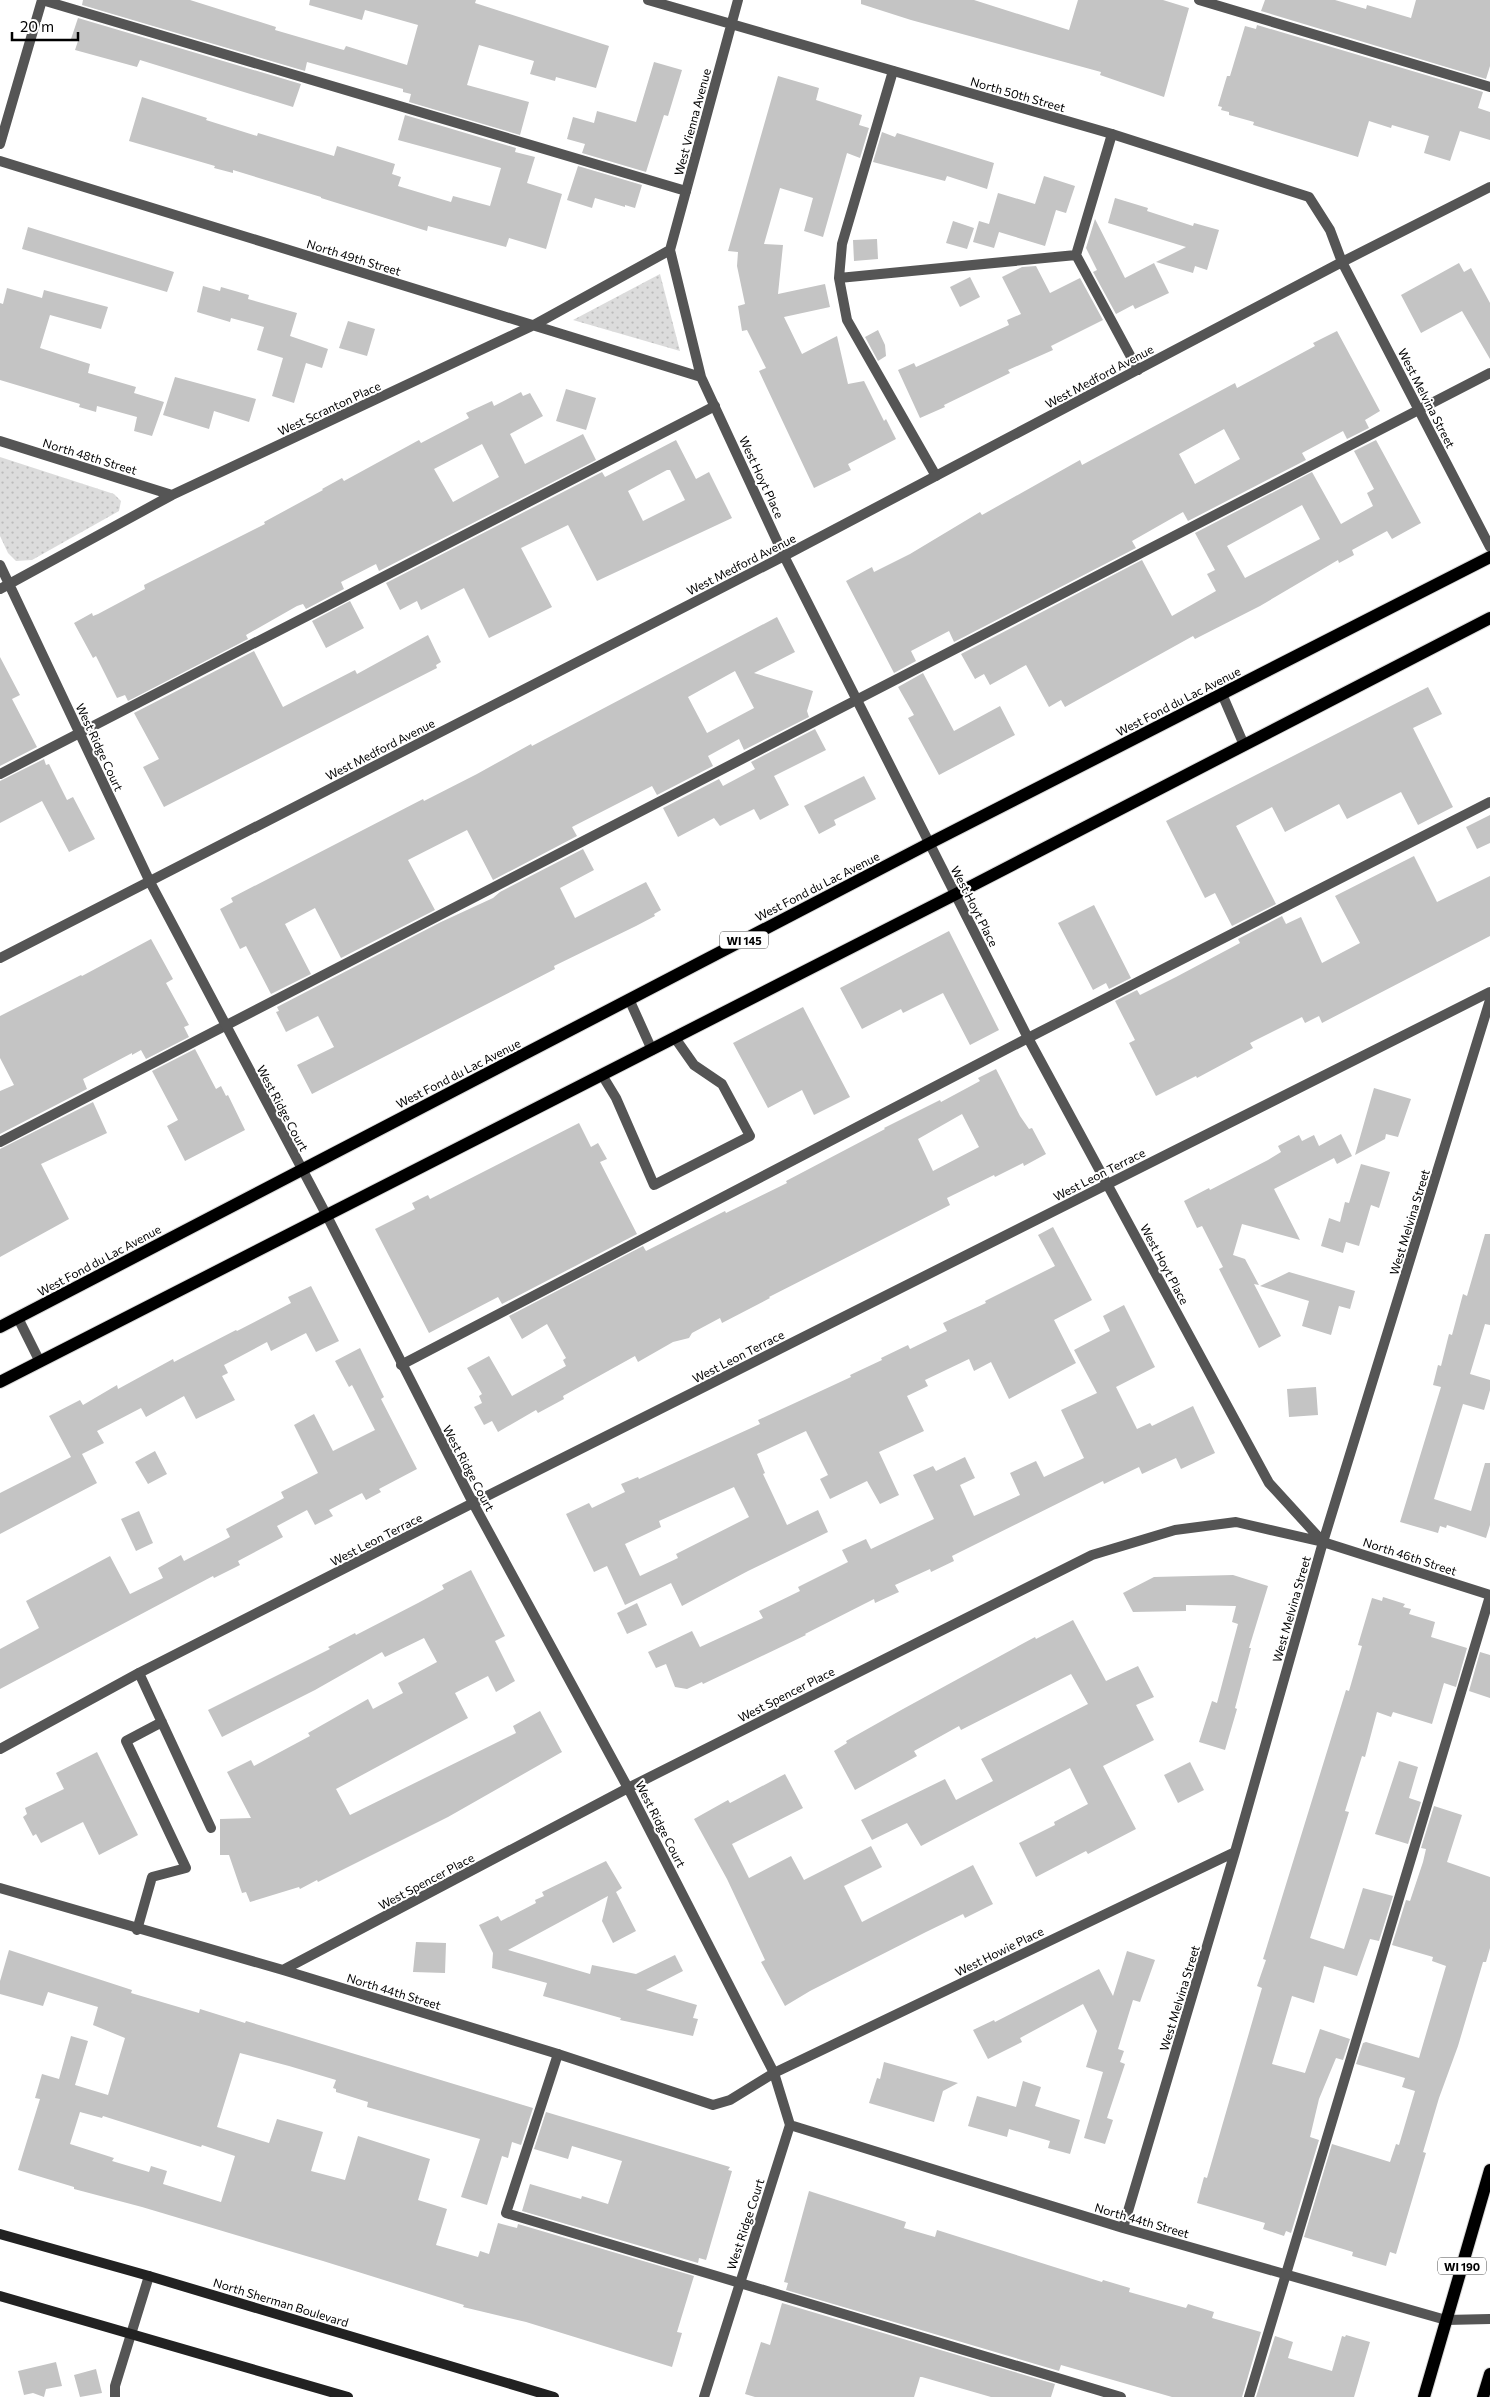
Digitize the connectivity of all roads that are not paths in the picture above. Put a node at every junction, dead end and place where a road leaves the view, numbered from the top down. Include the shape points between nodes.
1 (42, 0) edge
2 (648, 0) edge
3 (738, 0) edge
4 (1199, 0) edge
5 (731, 26) junction
6 (893, 72) junction
7 (1490, 87) edge
8 (1112, 134) junction
9 (0, 144) edge
10 (0, 161) edge
11 (1490, 187) edge
12 (686, 191) junction
13 (670, 250) junction
14 (1076, 255) junction
15 (1342, 262) junction
16 (839, 278) junction
17 (534, 326) junction
18 (1138, 370) junction
19 (1490, 373) edge
20 (701, 376) junction
21 (715, 406) junction
22 (1419, 409) junction
23 (0, 441) edge
24 (936, 476) junction
25 (172, 495) junction
26 (1490, 546) edge
27 (784, 556) junction
28 (1490, 557) edge
29 (0, 565) edge
30 (5, 587) edge
31 (1490, 618) edge
32 (1222, 694) junction
33 (857, 701) junction
34 (80, 734) junction
35 (1244, 745) junction
36 (0, 774) edge
37 (1490, 802) edge
38 (928, 844) junction
39 (150, 882) junction
40 (956, 894) junction
41 (0, 958) edge
42 (1490, 992) edge
43 (629, 999) junction
44 (1490, 1000) edge
45 (226, 1027) junction
46 (675, 1038) junction
47 (1028, 1038) junction
48 (652, 1050) junction
49 (602, 1075) junction
50 (0, 1142) edge
51 (301, 1170) junction
52 (1107, 1183) junction
53 (327, 1216) junction
54 (18, 1318) junction
55 (0, 1327) edge
56 (40, 1362) junction
57 (401, 1365) junction
58 (0, 1382) edge
59 (473, 1503) junction
60 (1323, 1542) junction
61 (1490, 1596) edge
62 (139, 1673) junction
63 (162, 1722) junction
64 (0, 1749) edge
65 (628, 1788) junction
66 (211, 1828) dead end
67 (1235, 1852) junction
68 (0, 1888) edge
69 (137, 1930) junction
70 (283, 1970) junction
71 (558, 2054) junction
72 (774, 2073) junction
73 (790, 2125) junction
74 (1490, 2170) edge
75 (1123, 2228) junction
76 (0, 2234) edge
77 (1288, 2275) junction
78 (149, 2276) junction
79 (740, 2283) junction
80 (0, 2296) edge
81 (1490, 2319) edge
82 (1446, 2320) junction
83 (131, 2334) junction
84 (1490, 2374) edge
85 (114, 2397) edge
86 (348, 2397) edge
87 (554, 2397) edge
88 (704, 2397) edge
89 (1121, 2397) edge
90 (1250, 2397) edge
91 (1424, 2397) edge
92 (1483, 2397) edge

1 - 9 street
1 - 12 street
2 - 5 street, North 50th Street
3 - 5 street, West Vienna Avenue
4 - 7 street
5 - 6 street, North 50th Street
5 - 12 street, West Vienna Avenue
6 - 8 street, North 50th Street
6 - 16 street via 842,244
8 - 14 street
8 - 15 street, North 50th Street via 1309,197 1330,230
10 - 17 street, North 49th Street
11 - 15 street, West Medford Avenue
12 - 13 street, West Vienna Avenue
13 - 17 street, West Scranton Place
13 - 20 street, West Hoyt Place
14 - 16 street
14 - 18 street
15 - 18 street, West Medford Avenue
15 - 22 street, West Melvina Street
16 - 24 street via 847,320
17 - 20 street, North 49th Street
17 - 25 street, West Scranton Place
18 - 24 street, West Medford Avenue
19 - 22 street
20 - 21 street, West Hoyt Place
21 - 27 street, West Hoyt Place
21 - 34 street
22 - 26 street, West Melvina Street
22 - 33 street
23 - 25 street, North 48th Street
24 - 27 street, West Medford Avenue
25 - 30 street, West Scranton Place
27 - 33 street, West Hoyt Place
27 - 39 street, West Medford Avenue
28 - 32 main road, West Fond du Lac Avenue / WI 145
29 - 30 street, West Ridge Court
30 - 34 street, West Ridge Court
31 - 35 main road
32 - 35 street
32 - 38 main road, West Fond du Lac Avenue / WI 145
33 - 38 street, West Hoyt Place
33 - 45 street
34 - 36 street
34 - 39 street, West Ridge Court
35 - 40 main road
37 - 47 street
38 - 40 street, West Hoyt Place
38 - 43 main road, West Fond du Lac Avenue / WI 145
39 - 41 street, West Medford Avenue
39 - 45 street, West Ridge Court
40 - 46 main road
40 - 47 street, West Hoyt Place
42 - 52 street, West Leon Terrace
43 - 48 street
43 - 51 main road, West Fond du Lac Avenue / WI 145
44 - 60 street, West Melvina Street
45 - 50 street
45 - 51 street, West Ridge Court
46 - 48 main road
46 - 49 street via 694,1065 722,1084 750,1136 654,1185 616,1098
47 - 52 street, West Hoyt Place
47 - 57 street
48 - 49 main road
49 - 53 main road
51 - 53 street, West Ridge Court
51 - 54 main road, West Fond du Lac Avenue / WI 145
52 - 59 street, West Leon Terrace
52 - 60 street, West Hoyt Place via 1270,1482
53 - 56 main road
53 - 57 street, West Ridge Court
54 - 55 main road, West Fond du Lac Avenue / WI 145
54 - 56 street
56 - 58 main road
57 - 59 street, West Ridge Court
59 - 62 street, West Leon Terrace
59 - 65 street, West Ridge Court
60 - 61 street, North 46th Street
60 - 65 street, West Spencer Place via 1236,1522 1175,1530 1092,1555
60 - 67 street, West Melvina Street
61 - 77 street
62 - 63 street
62 - 64 street, West Leon Terrace
63 - 66 street
63 - 69 street via 126,1741 186,1868 152,1877
65 - 70 street, West Spencer Place
65 - 72 street, West Ridge Court
67 - 72 street, West Howie Place
67 - 75 street, West Melvina Street
68 - 69 street, North 44th Street
69 - 70 street, North 44th Street
70 - 71 street, North 44th Street
71 - 72 street, North 44th Street via 713,2105 730,2100
71 - 79 street via 506,2213
72 - 73 street, West Ridge Court
73 - 75 street, North 44th Street
73 - 79 street, West Ridge Court
74 - 82 main road, WI 190
75 - 77 street, North 44th Street
76 - 78 main road, North Sherman Boulevard
77 - 82 street, North 44th Street
77 - 90 street
78 - 83 street
78 - 87 main road, North Sherman Boulevard
79 - 88 street, West Ridge Court
79 - 89 street
80 - 83 main road
81 - 82 street, North 44th Street
82 - 91 main road, WI 190
83 - 85 street via 114,2386
83 - 86 main road
84 - 92 main road

